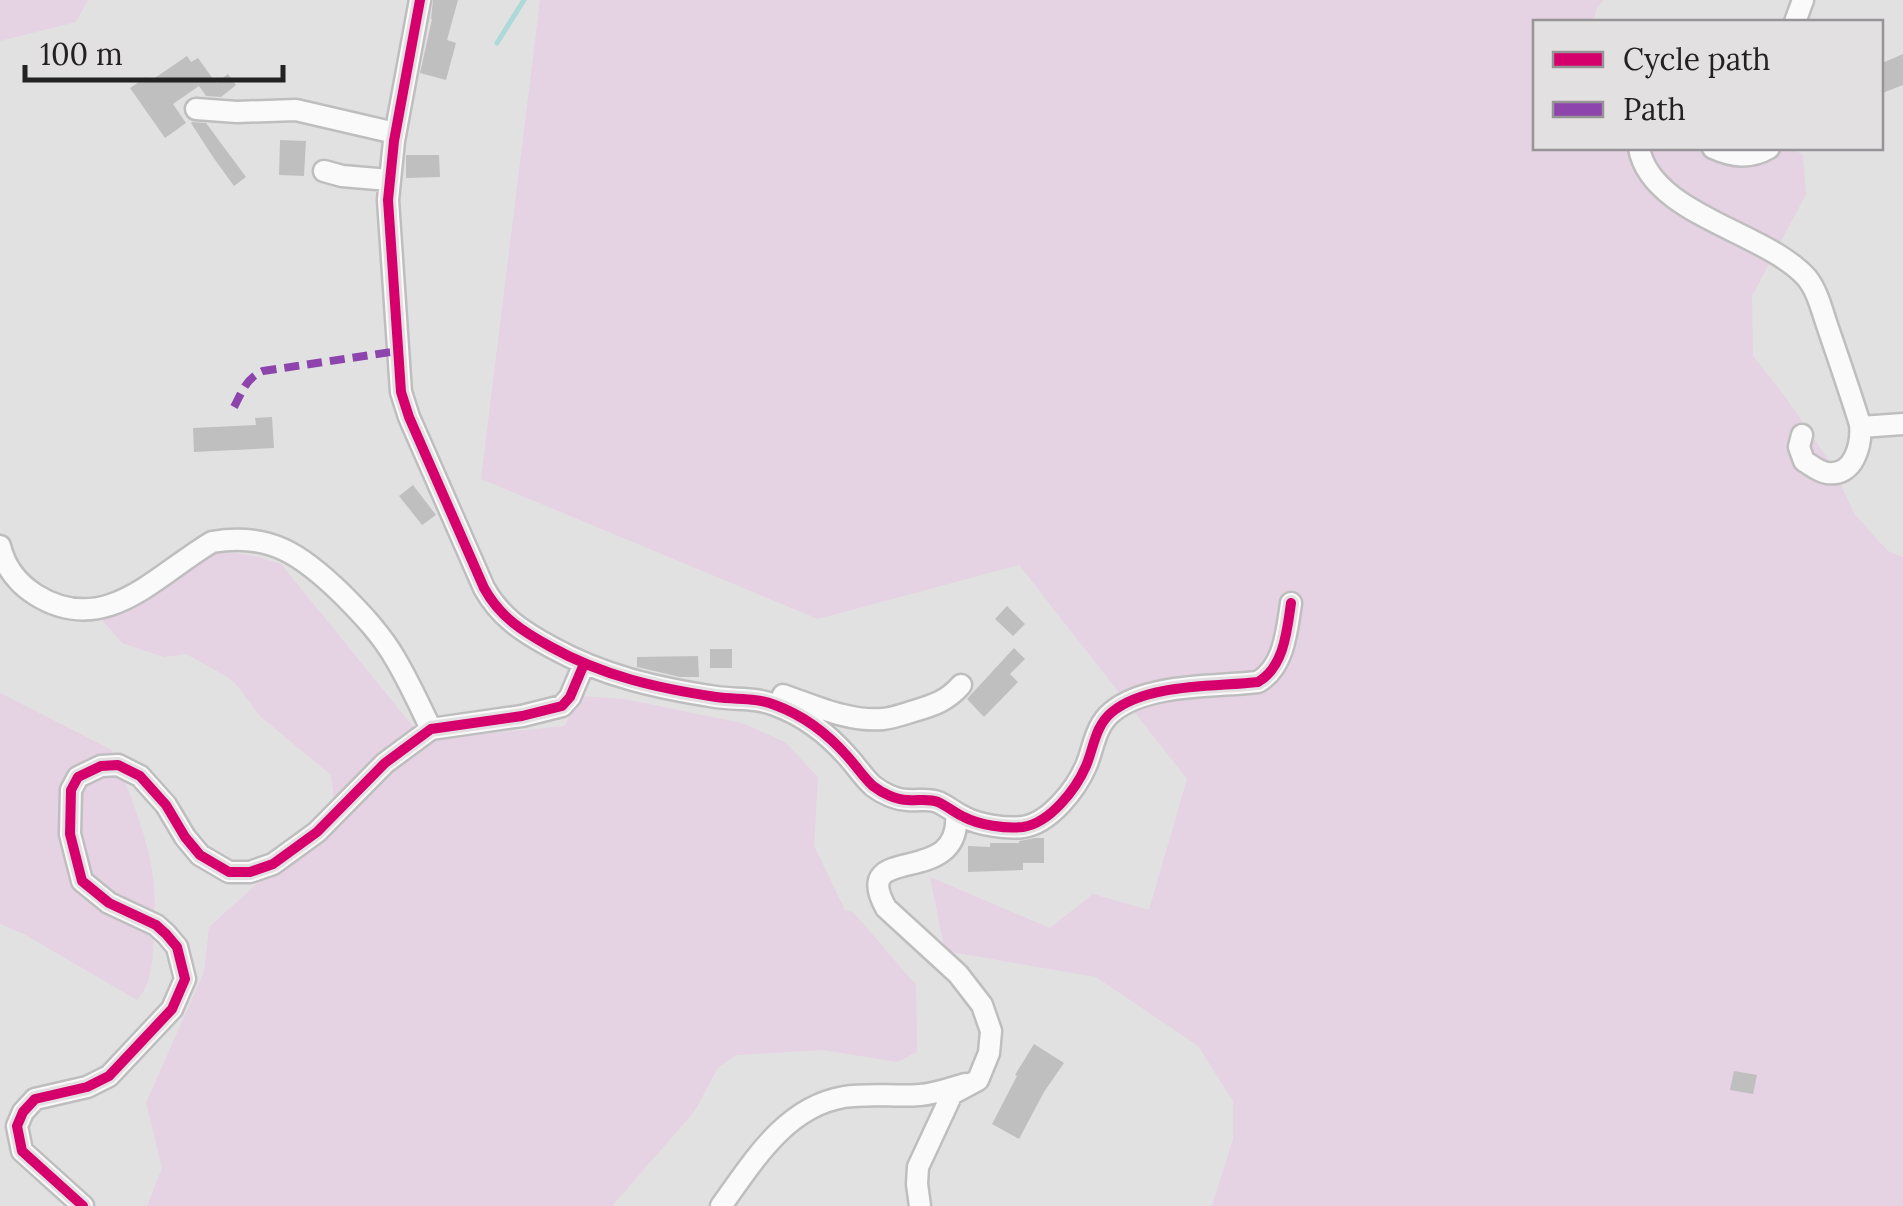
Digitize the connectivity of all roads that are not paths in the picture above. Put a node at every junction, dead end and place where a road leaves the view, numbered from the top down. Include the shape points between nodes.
1 (420, 0) edge
2 (196, 109) dead end
3 (396, 133) junction
4 (1640, 150) edge
5 (1718, 150) edge
6 (1766, 150) edge
7 (324, 171) dead end
8 (389, 180) junction
9 (1903, 424) edge
10 (1860, 427) junction
11 (1802, 436) dead end
12 (0, 546) edge
13 (1290, 603) dead end
14 (584, 664) junction
15 (961, 685) dead end
16 (770, 703) junction
17 (431, 729) junction
18 (956, 813) junction
19 (972, 1082) junction
20 (84, 1206) edge
21 (721, 1206) edge
22 (920, 1206) edge

1 - 3 street
2 - 3 street via 296,110
3 - 8 street
4 - 10 street via 1644,165 1679,200 1806,277
5 - 6 street via 1747,156
7 - 8 street
8 - 14 street via 399,376 409,417 497,608 520,630
9 - 10 street
10 - 11 street via 1858,453 1837,472 1804,461
12 - 17 street via 24,585 74,610 118,604 212,542 257,540 289,551 362,614 396,659
13 - 18 street via 1271,674 1258,682 1171,689 1111,712 1080,778 1034,823 1007,826
14 - 16 street via 660,688
14 - 17 street via 562,706
15 - 16 street via 934,705 883,719 816,708 781,694
16 - 18 street via 822,730 875,787 898,799 939,802
17 - 20 street via 386,762 317,832 250,872 229,872 200,856 140,776 118,765 78,778 70,834 82,881 166,934 184,979 172,1009 109,1076 46,1095 23,1112 17,1126 22,1151
18 - 19 street via 952,843 930,859 890,868 878,894 982,1004 992,1040
19 - 21 street via 918,1096 844,1097 801,1112 768,1142
19 - 22 street via 952,1094 918,1167

